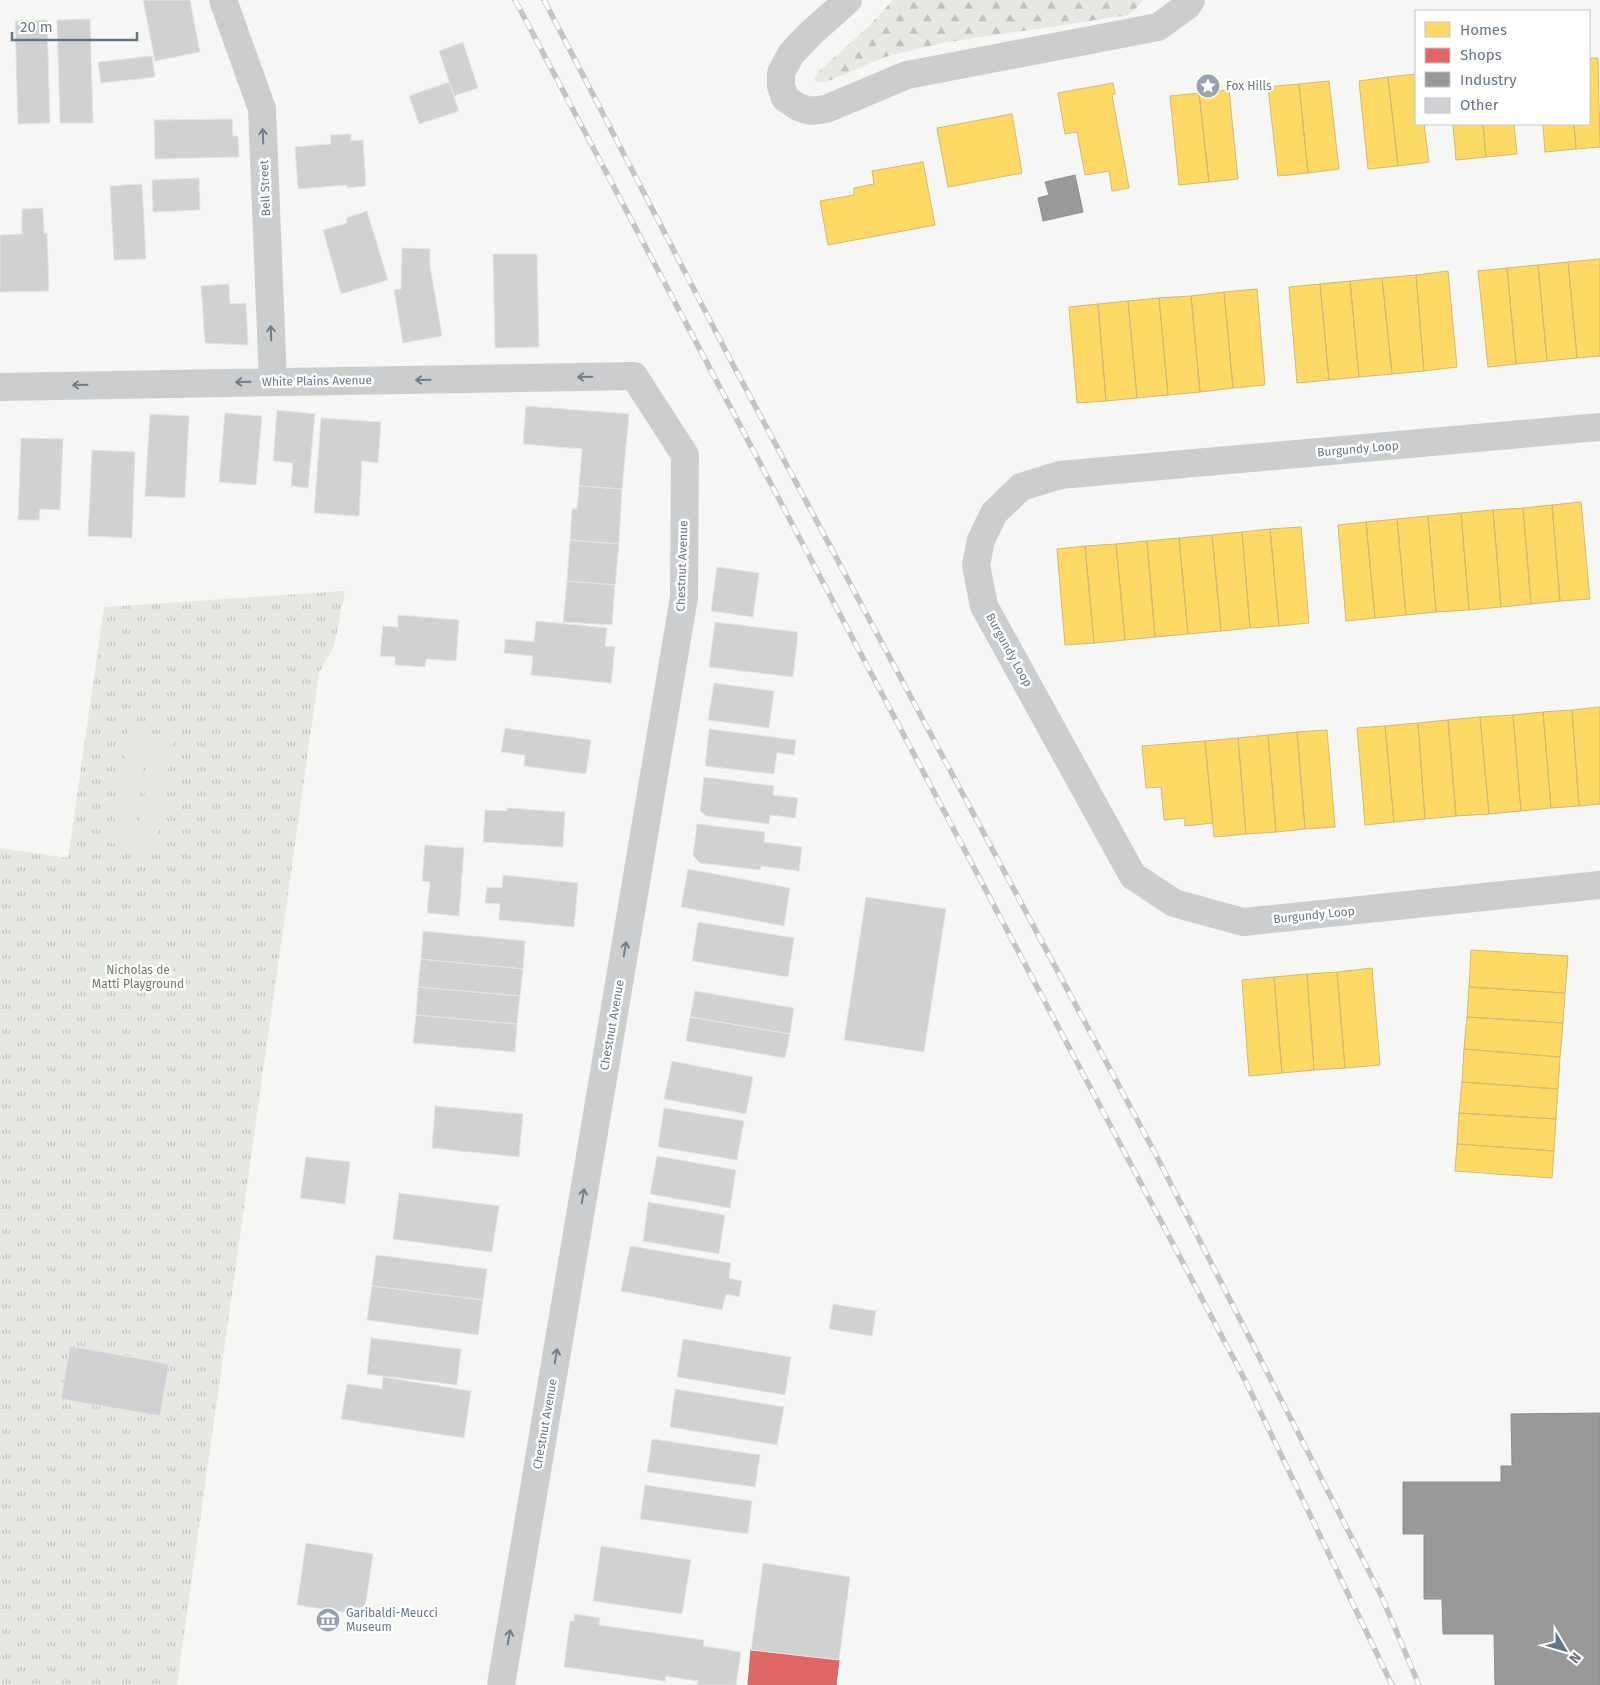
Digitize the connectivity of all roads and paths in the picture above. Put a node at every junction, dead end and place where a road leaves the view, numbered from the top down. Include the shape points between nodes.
1 (223, 0) edge
2 (848, 0) edge
3 (1191, 0) edge
4 (634, 376) joint
5 (273, 382) junction
6 (0, 387) edge
7 (1600, 427) edge
8 (1600, 885) edge
9 (501, 1685) edge

5 -> 1 street, Bell Street via 262,109
2 - 3 street via 797,47 781,73 785,98 798,108 811,111 826,109 907,75 1158,27
4 -> 5 street, White Plains Avenue
9 -> 4 street, Chestnut Avenue via 684,597 685,455
5 -> 6 street, White Plains Avenue
7 - 8 street, Burgundy Loop via 1060,475 1021,487 994,513 981,540 976,565 984,606 1133,876 1174,902 1244,922

